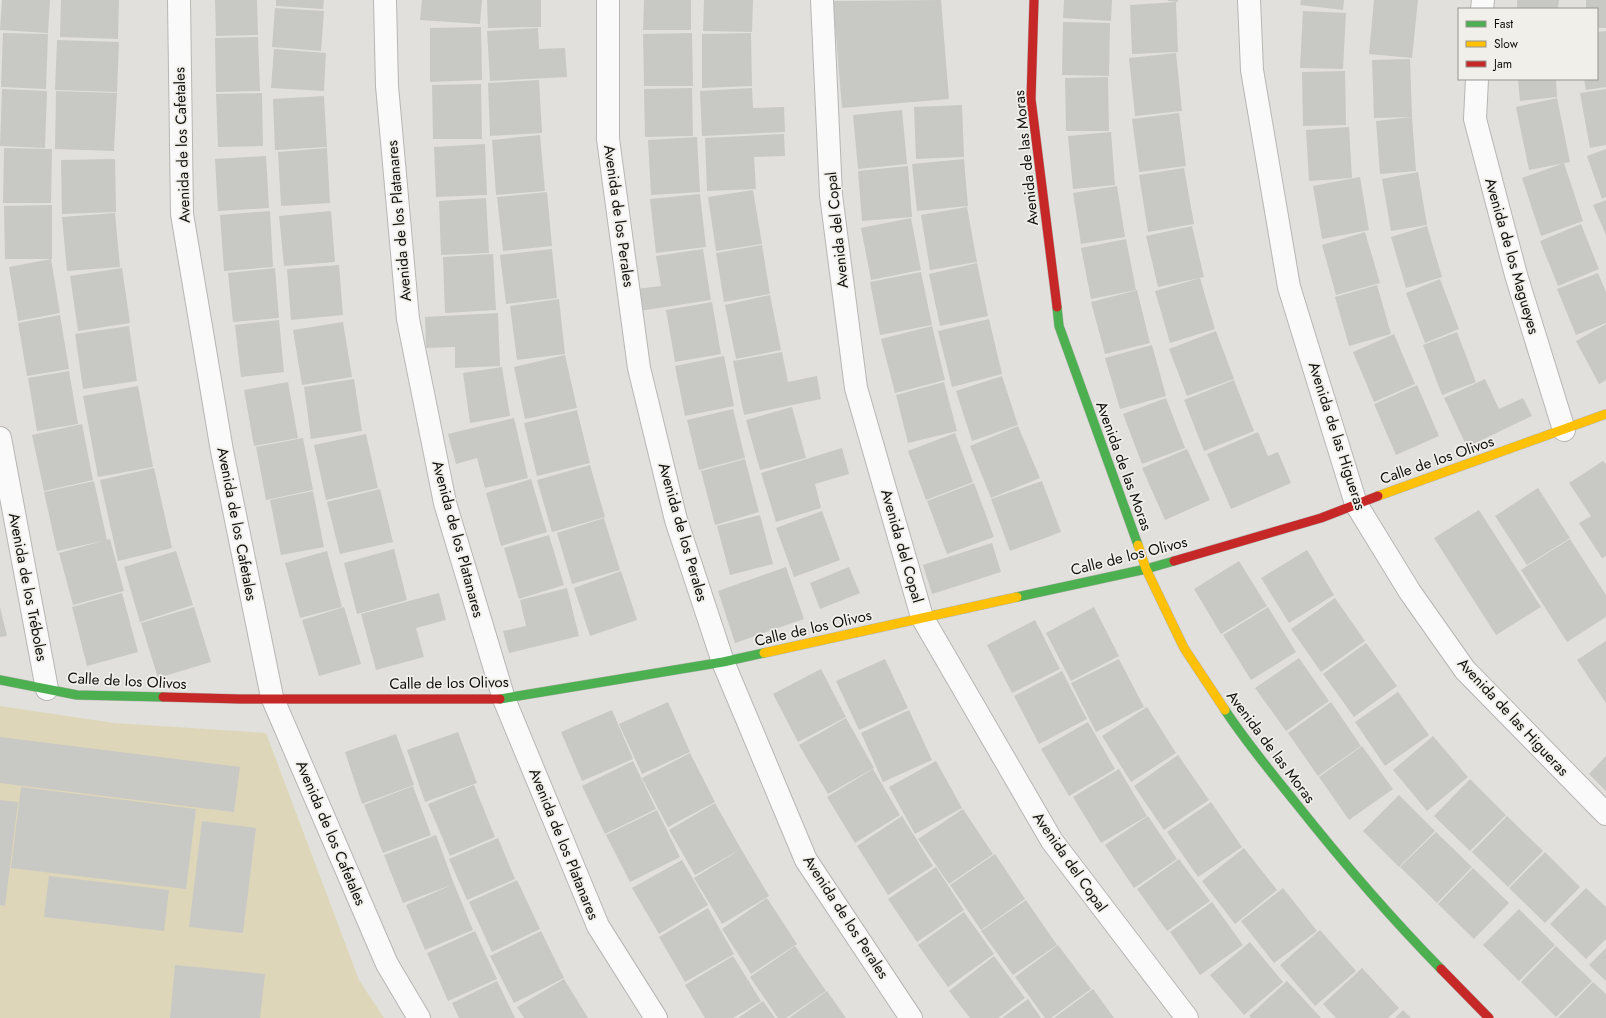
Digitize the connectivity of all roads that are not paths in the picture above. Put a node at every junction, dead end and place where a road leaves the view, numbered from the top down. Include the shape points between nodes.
1 (179, 0) edge
2 (385, 0) edge
3 (608, 0) edge
4 (822, 0) edge
5 (1034, 0) edge
6 (1249, 0) edge
7 (1477, 80) edge
8 (1606, 414) edge
9 (1564, 430) junction
10 (0, 438) edge
11 (1356, 504) junction
12 (1146, 569) junction
13 (922, 617) junction
14 (723, 662) junction
15 (0, 680) edge
16 (47, 689) junction
17 (272, 697) junction
18 (504, 699) junction
19 (1606, 814) edge
20 (418, 1018) edge
21 (656, 1018) edge
22 (911, 1018) edge
23 (1186, 1018) edge
24 (1489, 1018) edge

1 - 17 street, Avenida de los Cafetales via 182,214 222,452
2 - 18 street, Avenida de los Platanares via 387,86 408,319 445,503
3 - 14 street, Avenida de los Perales via 608,139 639,368 676,520
4 - 13 street, Avenida del Copal via 831,195 856,388
5 - 12 street, Avenida de las Moras via 1031,99 1059,326
6 - 11 street, Avenida de las Higueras via 1252,70 1289,287
7 - 9 street, Avenida de los Magueyes via 1474,119 1516,275
8 - 9 street, Calle de los Olivos
9 - 11 street, Calle de los Olivos
10 - 16 street, Avenida de los Tréboles
11 - 12 street, Calle de los Olivos via 1321,518
11 - 19 street, Avenida de las Higueras via 1410,592 1465,670
12 - 13 street, Calle de los Olivos
12 - 24 street, Avenida de las Moras via 1184,648 1242,736 1397,924
13 - 14 street, Calle de los Olivos
13 - 23 street, Avenida del Copal via 1052,841
14 - 18 street, Calle de los Olivos
14 - 22 street, Avenida de los Perales via 806,860
15 - 16 street, Calle de los Olivos
16 - 17 street, Calle de los Olivos via 77,695 240,699
17 - 18 street, Calle de los Olivos
17 - 20 street, Avenida de los Cafetales via 387,964
18 - 21 street, Avenida de los Platanares via 598,926

